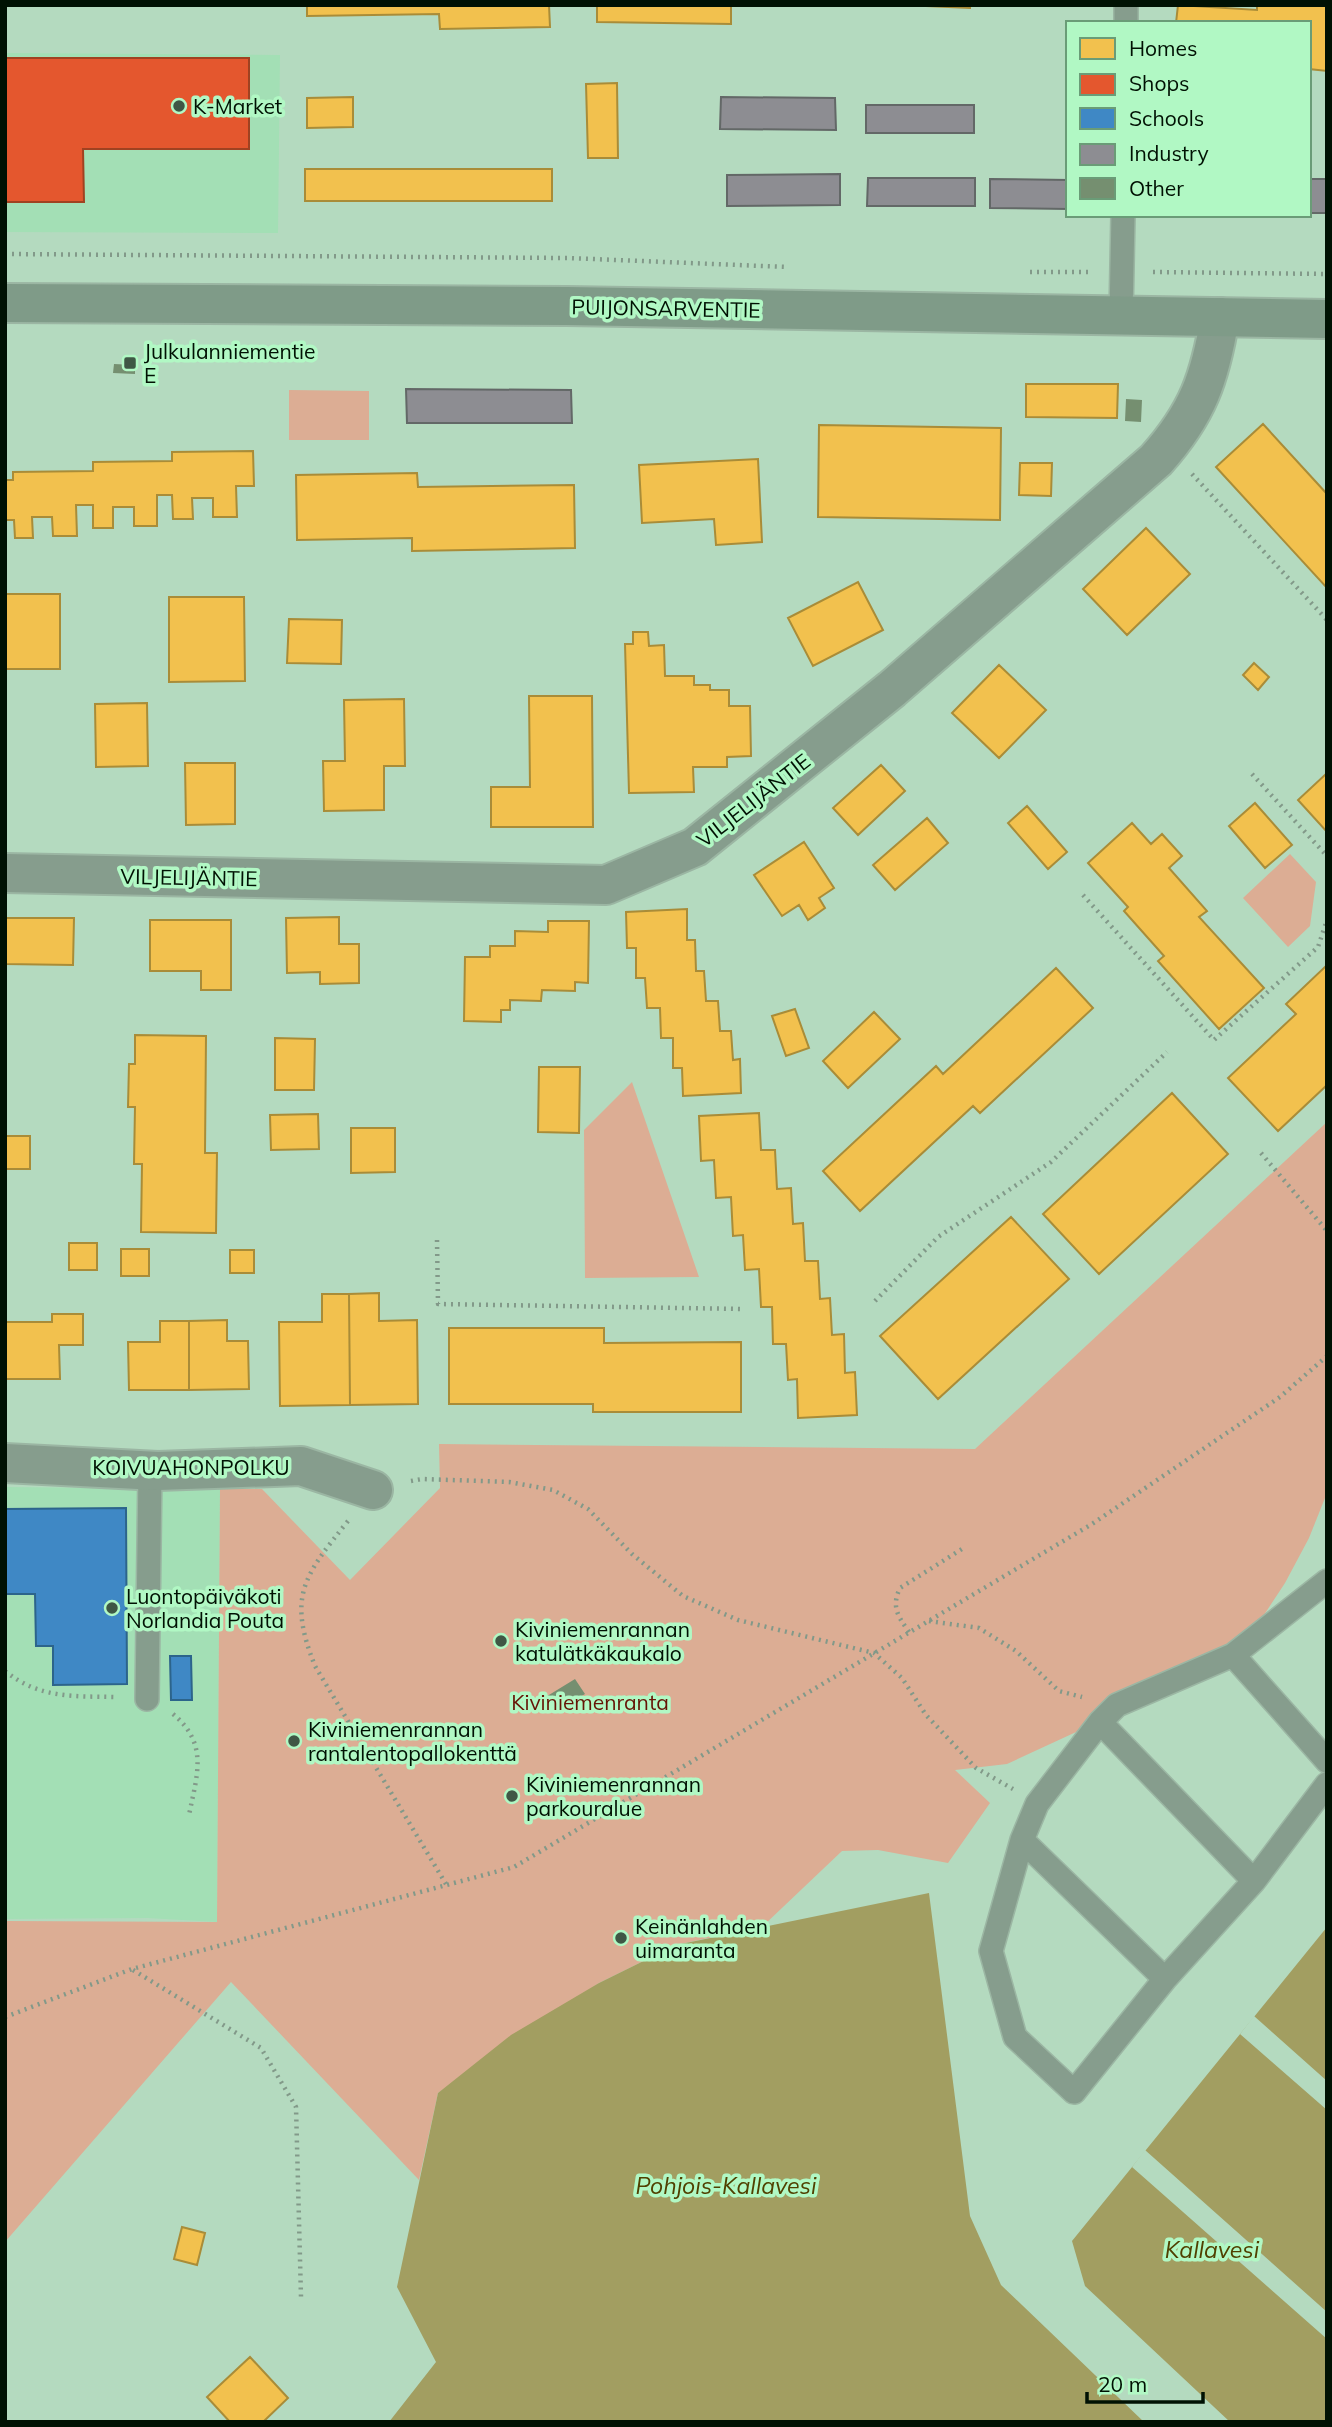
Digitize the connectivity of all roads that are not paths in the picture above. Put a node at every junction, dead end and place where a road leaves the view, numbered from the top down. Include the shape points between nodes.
1 (1123, 217) edge
2 (5, 303) edge
3 (1121, 316) junction
4 (1220, 317) junction
5 (1327, 319) edge
6 (5, 873) edge
7 (5, 1463) edge
8 (150, 1470) junction
9 (373, 1490) road end
10 (1327, 1581) edge
11 (1233, 1655) junction
12 (147, 1699) dead end
13 (1100, 1722) junction
14 (1327, 1761) edge
15 (1327, 1784) edge
16 (1022, 1840) junction
17 (1254, 1881) junction
18 (1165, 1979) junction

1 - 3 lane
2 - 3 main road, PUIJONSARVENTIE via 567,306
3 - 4 main road, PUIJONSARVENTIE
4 - 5 main road, PUIJONSARVENTIE
4 - 6 street, VILJELIJÄNTIE via 1211,371 1191,414 1168,447 892,689 695,847 606,885
7 - 8 street, KOIVUAHONPOLKU
8 - 9 street, KOIVUAHONPOLKU via 302,1466
8 - 12 lane
10 - 11 lane
11 - 13 lane via 1118,1705
11 - 14 lane
13 - 16 lane via 1037,1804
13 - 17 lane
15 - 17 lane
16 - 18 lane
16 - 18 lane via 991,1951 1015,2037 1074,2092
17 - 18 lane

